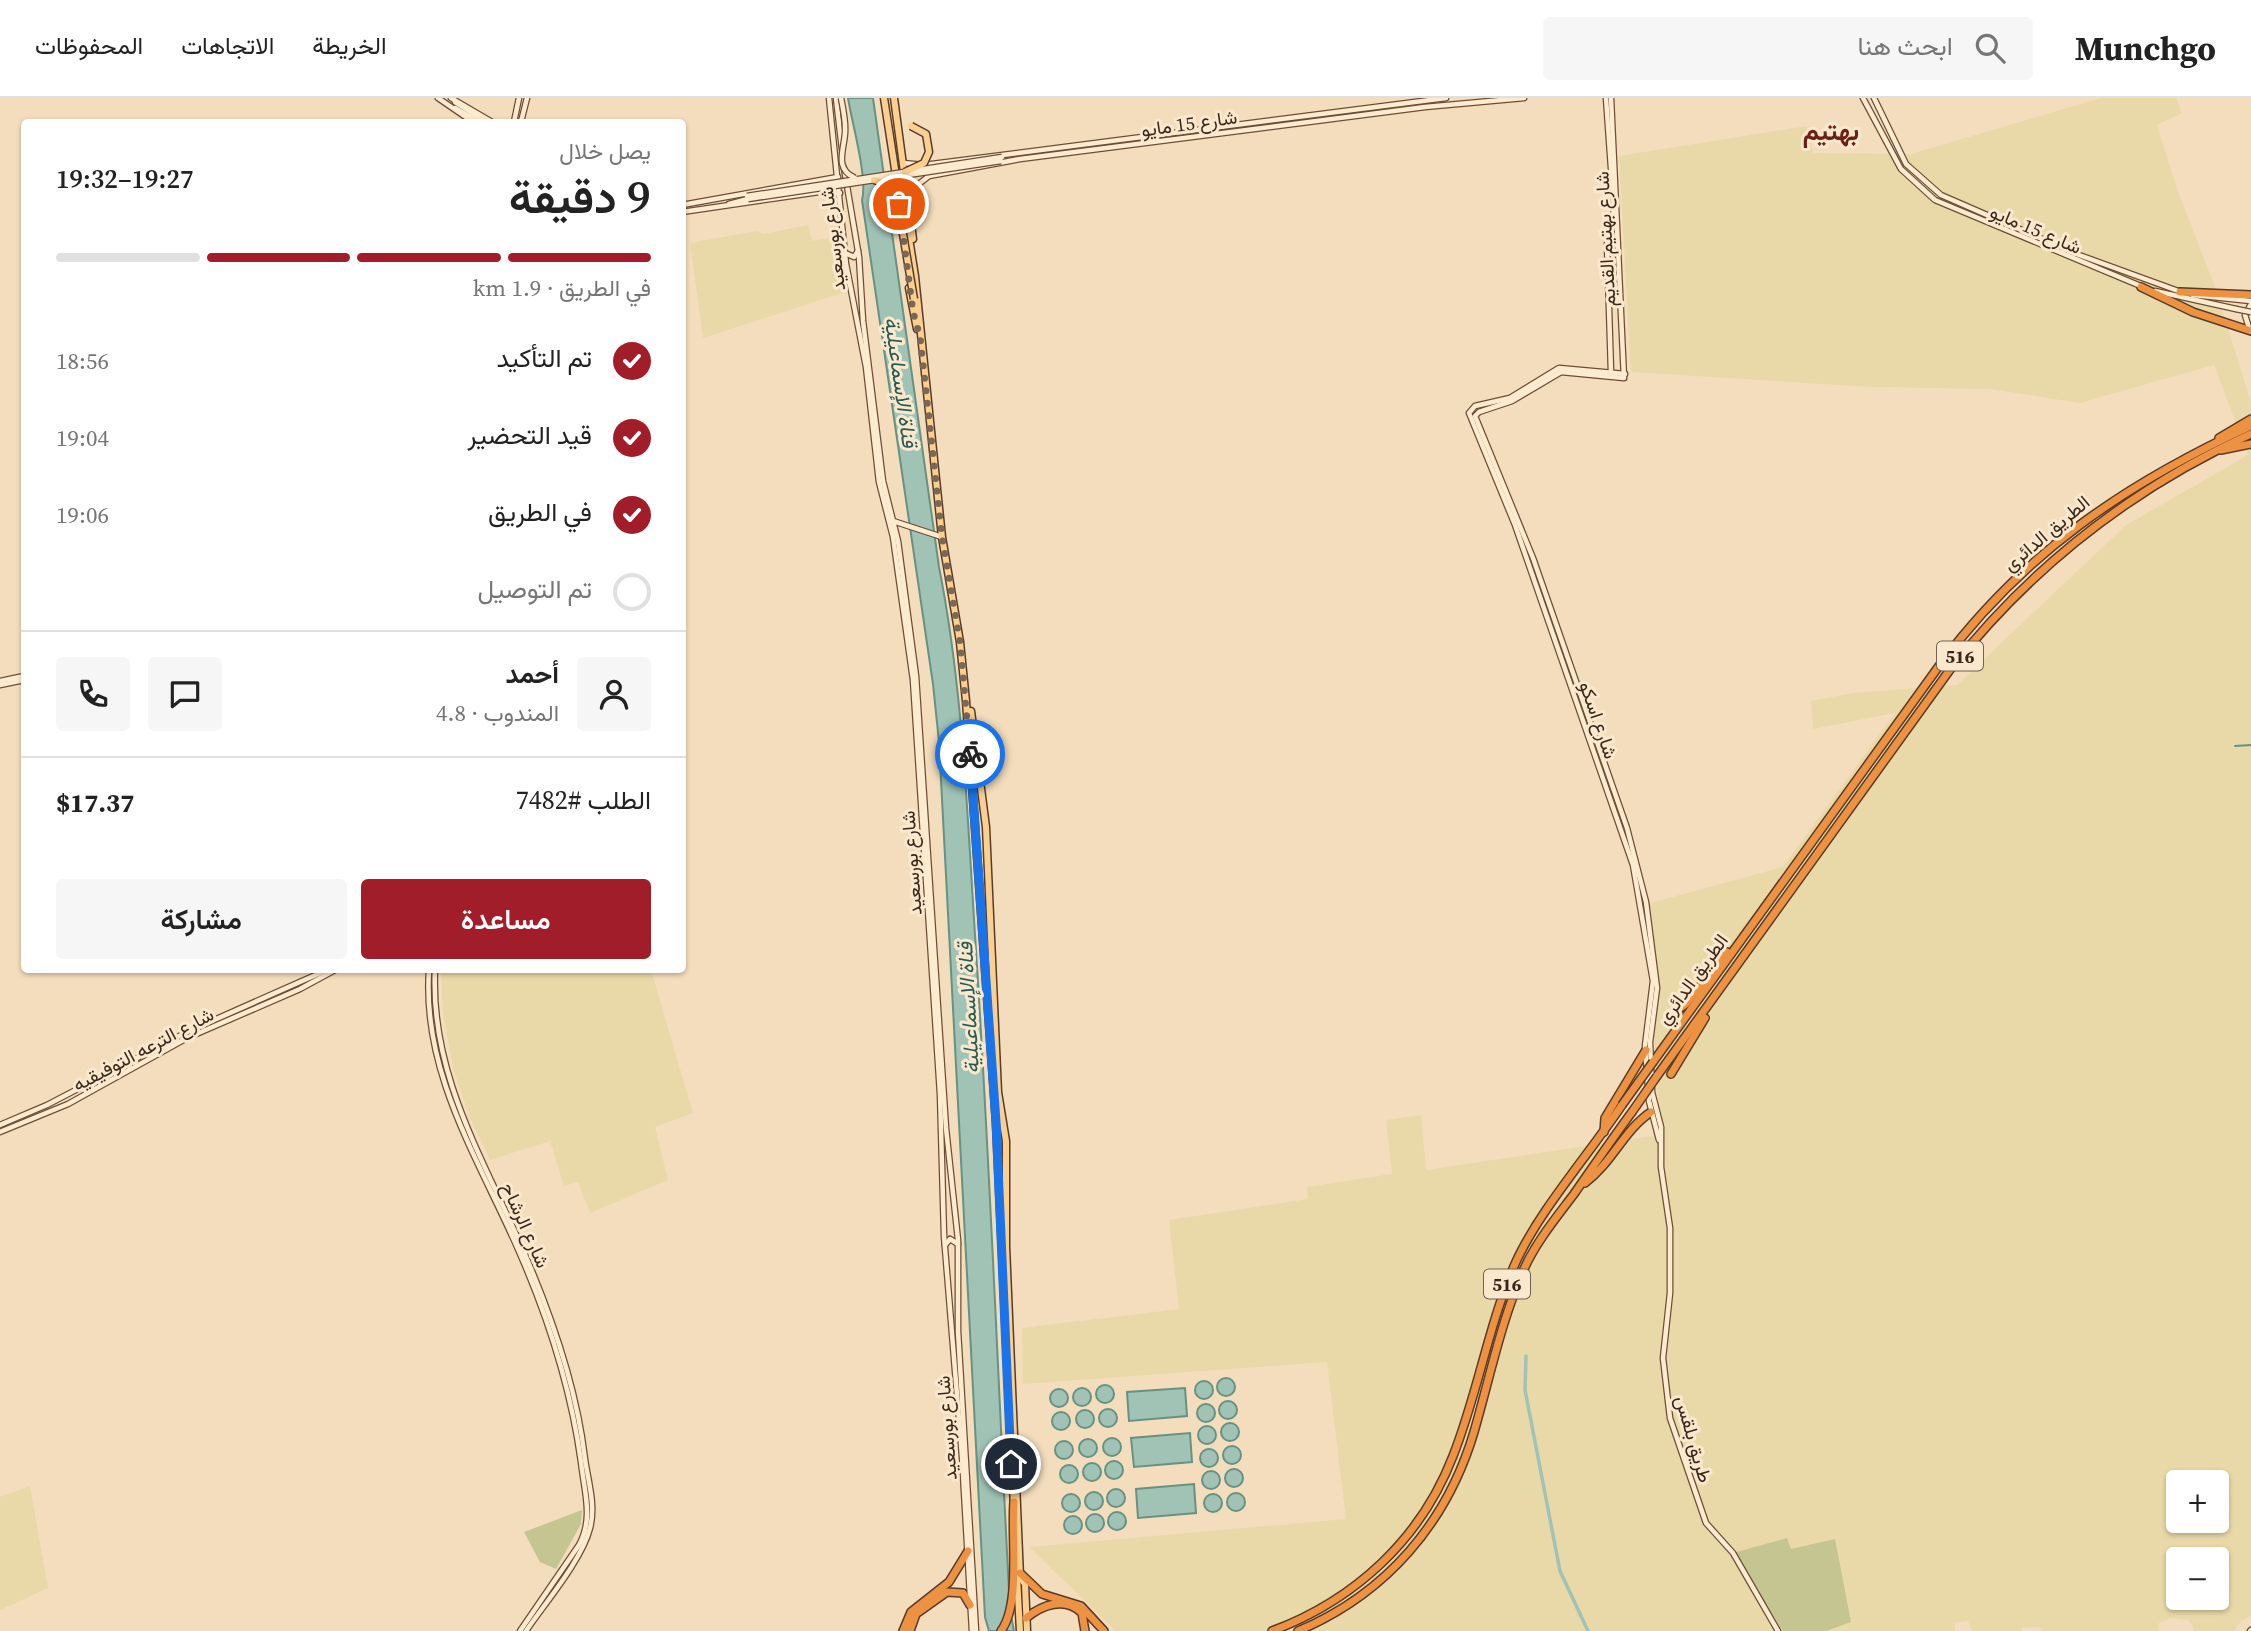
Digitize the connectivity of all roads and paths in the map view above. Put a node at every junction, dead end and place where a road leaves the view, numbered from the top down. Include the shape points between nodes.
1 (438, 98) edge
2 (451, 98) edge
3 (519, 98) edge
4 (527, 98) edge
5 (829, 98) edge
6 (839, 98) edge
7 (884, 98) edge
8 (894, 98) edge
9 (1446, 98) edge
10 (1492, 98) edge
11 (1524, 98) edge
12 (1609, 98) edge
13 (1863, 98) edge
14 (1874, 98) edge
15 (1479, 101) junction
16 (448, 104) junction
17 (469, 119) edge
18 (474, 119) edge
19 (482, 119) edge
20 (487, 119) edge
21 (515, 119) edge
22 (523, 119) edge
23 (898, 139) junction
24 (1018, 152) junction
25 (1001, 159) junction
26 (1020, 159) junction
27 (902, 163) junction
28 (914, 166) junction
29 (905, 172) junction
30 (839, 176) junction
31 (856, 178) junction
32 (874, 180) junction
33 (828, 181) junction
34 (919, 181) junction
35 (830, 191) junction
36 (906, 193) junction
37 (841, 194) junction
38 (735, 196) junction
39 (748, 198) junction
40 (908, 202) junction
41 (686, 204) edge
42 (725, 207) junction
43 (686, 212) edge
44 (899, 216) junction
45 (858, 251) junction
46 (845, 252) junction
47 (847, 270) junction
48 (860, 270) junction
49 (2141, 287) junction
50 (2180, 292) junction
51 (2251, 295) edge
52 (2251, 303) edge
53 (920, 310) junction
54 (2251, 312) edge
55 (919, 321) junction
56 (2251, 331) edge
57 (920, 337) junction
58 (1550, 374) junction
59 (1611, 374) junction
60 (2251, 419) edge
61 (2251, 426) edge
62 (2251, 434) edge
63 (2251, 444) edge
64 (2216, 446) junction
65 (893, 521) junction
66 (902, 525) junction
67 (895, 528) junction
68 (940, 537) junction
69 (1547, 606) junction
70 (21, 678) edge
71 (21, 679) edge
72 (0, 684) edge
73 (984, 819) junction
74 (976, 828) junction
75 (986, 841) junction
76 (978, 851) junction
77 (1736, 945) junction
78 (320, 973) edge
79 (329, 973) edge
80 (432, 973) edge
81 (1718, 993) junction
82 (1675, 1012) dead end
83 (1648, 1051) junction
84 (1671, 1074) dead end
85 (89, 1083) junction
86 (93, 1092) junction
87 (47, 1105) junction
88 (51, 1112) junction
89 (1651, 1112) junction
90 (0, 1125) edge
91 (0, 1132) edge
92 (1604, 1132) junction
93 (997, 1142) junction
94 (1006, 1142) junction
95 (1661, 1148) junction
96 (1578, 1187) junction
97 (957, 1226) junction
98 (943, 1227) junction
99 (945, 1245) junction
100 (958, 1245) junction
101 (588, 1495) junction
102 (1014, 1502) junction
103 (968, 1551) junction
104 (1020, 1575) junction
105 (970, 1605) junction
106 (1026, 1619) junction
107 (974, 1629) edge
108 (520, 1631) edge
109 (526, 1631) edge
110 (903, 1631) edge
111 (909, 1631) edge
112 (1002, 1631) edge
113 (1023, 1631) edge
114 (1085, 1631) edge
115 (1104, 1631) edge
116 (1272, 1631) edge
117 (1298, 1631) edge
118 (1778, 1631) edge

1 - 16 main road
2 - 19 main road
2 - 20 main road
3 - 21 main road
4 - 22 main road
5 - 30 main road, شارع بورسعيد
6 - 31 main road, bridge via 845,125 841,163 845,172
6 - 45 main road, شارع بورسعيد
7 - 44 main road via 897,168
8 - 23 main road
9 - 24 main road, شارع 15 مايو
10 - 15 main road
11 - 15 main road, شارع 15 مايو
12 - 59 main road, شارع بهتيم القديم via 1614,210 1607,244
12 - 59 main road, شارع بهتيم القديم via 1625,376
13 - 49 main road, شارع 15 مايو via 1901,169 1935,200
14 - 50 main road, شارع 15 مايو via 1906,164 1941,195 2079,255
15 - 26 main road, شارع 15 مايو
16 - 17 main road
16 - 18 main road
23 - 27 main road
23 - 29 main road, bridge via 902,130 911,126 926,134 929,152 924,163
24 - 25 main road
24 - 28 main road, شارع 15 مايو
25 - 26 main road
25 - 29 main road, bridge
25 - 32 main road, bridge
26 - 34 main road, شارع 15 مايو via 934,174
27 - 28 main road, شارع 15 مايو
27 - 36 main road
28 - 34 main road via 908,174
29 - 31 main road, bridge
30 - 33 main road
30 - 37 main road, شارع بورسعيد
31 - 39 main road, bridge
32 - 39 main road, bridge
32 - 55 main road, bridge via 891,185 901,196 902,228
33 - 35 main road
33 - 38 main road
34 - 36 main road, شارع 15 مايو
35 - 37 main road
35 - 42 main road
36 - 40 main road
37 - 46 main road, شارع بورسعيد
38 - 39 main road
38 - 41 main road
39 - 42 main road
40 - 44 main road via 905,217
40 - 53 main road
42 - 43 main road
44 - 53 main road via 908,232
44 - 57 main road
45 - 46 main road via 851,257
45 - 48 main road, شارع بورسعيد
46 - 47 main road, شارع بورسعيد
47 - 48 main road via 855,265
47 - 98 main road, شارع بورسعيد via 913,680 939,1081
48 - 65 main road, شارع بورسعيد via 883,481
49 - 54 main road, شارع 15 مايو, bridge
49 - 56 highway via 2193,312
50 - 51 highway
50 - 52 main road, شارع 15 مايو
52 - 56 main road via 2245,318
53 - 55 main road
53 - 73 main road
55 - 57 main road
57 - 68 main road
58 - 59 main road via 1567,367
58 - 69 main road, شارع اسكو via 1512,401 1475,416 1516,512
58 - 69 main road, شارع اسكو via 1510,398 1469,410
60 - 64 highway via 2229,430
61 - 64 highway, الطريق الدائري / 516
62 - 64 highway, الطريق الدائري / 516
63 - 64 highway
64 - 77 highway, الطريق الدائري / 516 via 2112,499 2031,564 1979,615
64 - 81 highway, الطريق الدائري / 516 via 2118,508 2035,576 1978,635
65 - 66 main road
65 - 67 main road, شارع بورسعيد
66 - 67 main road
66 - 68 main road
67 - 97 main road, شارع بورسعيد via 922,724 947,1134
68 - 74 main road via 960,642
69 - 83 main road, شارع اسكو via 1621,824 1639,893 1653,981
70 - 72 main road
71 - 72 main road
73 - 74 main road via 982,830
73 - 75 main road
74 - 76 main road
75 - 76 main road via 979,838
75 - 94 main road via 998,1093
76 - 93 main road
77 - 82 highway
77 - 92 highway, الطريق الدائري / 516, bridge
78 - 85 main road, شارع الترعه التوفيقيه via 187,1032
79 - 86 main road, شارع الترعه التوفيقيه via 187,1038
80 - 101 main road, شارع الرشاح via 436,1041 455,1101 539,1289 576,1403
81 - 84 highway
81 - 96 highway, الطريق الدائري / 516, bridge
83 - 89 main road
83 - 92 highway via 1606,1116
83 - 95 main road
85 - 86 main road
85 - 87 main road, شارع الترعه التوفيقيه
86 - 88 main road, شارع الترعه التوفيقيه
87 - 88 main road
87 - 90 main road, شارع الترعه التوفيقيه
88 - 91 main road, شارع الترعه التوفيقيه
89 - 95 main road
89 - 96 highway via 1636,1123 1597,1174
92 - 116 highway, الطريق الدائري / 516 via 1516,1262 1491,1326 1454,1454 1433,1501 1394,1551 1346,1594
93 - 94 main road via 1002,1138
93 - 102 main road
94 - 104 main road
95 - 118 main road, طريق بلقس via 1670,1240 1665,1384 1673,1429 1708,1526 1733,1553
96 - 117 highway, الطريق الدائري / 516 via 1534,1250 1520,1279 1474,1433 1444,1505 1394,1569 1349,1604
97 - 98 main road via 951,1232
97 - 100 main road, شارع بورسعيد
98 - 99 main road, شارع بورسعيد
99 - 100 main road via 950,1239
99 - 103 main road, شارع بورسعيد
100 - 107 main road, شارع بورسعيد via 958,1331
101 - 108 main road via 583,1537
101 - 109 main road via 592,1518 586,1541
102 - 112 highway via 1013,1596
102 - 113 main road
103 - 105 main road, شارع بورسعيد
103 - 110 highway via 949,1582 911,1612
104 - 106 main road via 1025,1584
104 - 113 main road
104 - 115 highway via 1042,1594 1081,1606
105 - 107 main road, شارع بورسعيد
105 - 111 highway via 961,1592 947,1592 916,1614
106 - 113 main road
106 - 114 highway via 1048,1605 1070,1605 1084,1618

